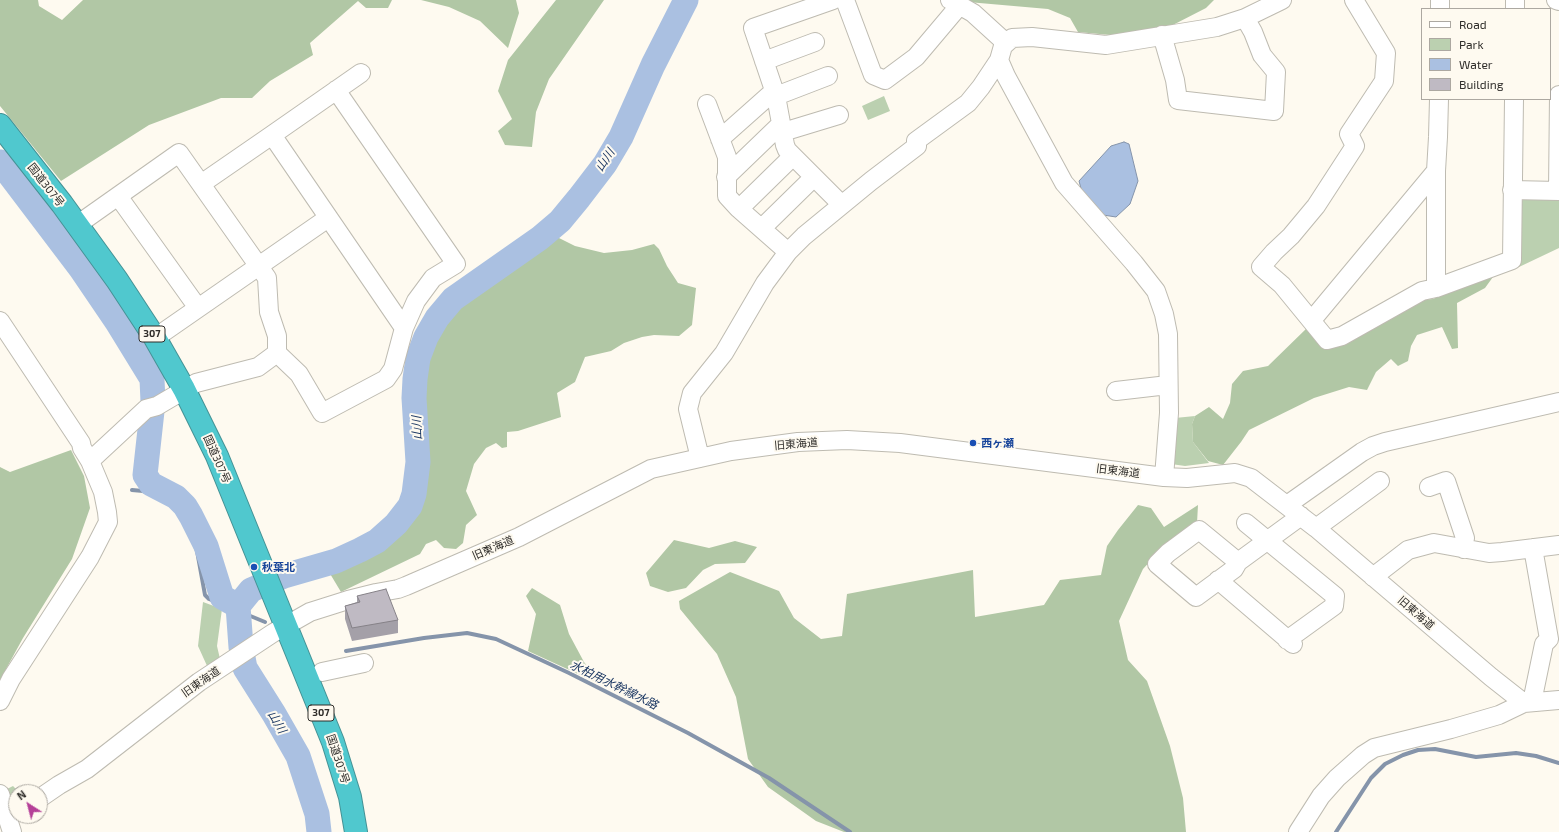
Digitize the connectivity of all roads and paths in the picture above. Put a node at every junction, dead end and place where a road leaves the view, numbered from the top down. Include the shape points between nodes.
1 (834, 0) edge
2 (845, 0) edge
3 (1282, 0) edge
4 (1354, 0) edge
5 (954, 3) edge
6 (1245, 18) junction
7 (1162, 35) junction
8 (815, 42) dead end
9 (1006, 43) junction
10 (999, 60) junction
11 (764, 61) junction
12 (361, 73) dead end
13 (828, 76) dead end
14 (336, 90) junction
15 (775, 93) junction
16 (1559, 95) edge
17 (1439, 100) edge
18 (1514, 100) edge
19 (707, 104) dead end
20 (839, 115) dead end
21 (0, 125) edge
22 (782, 128) junction
23 (272, 135) junction
24 (720, 139) junction
25 (793, 156) junction
26 (1436, 171) junction
27 (726, 177) junction
28 (814, 177) junction
29 (201, 184) junction
30 (1512, 190) junction
31 (1558, 191) edge
32 (118, 196) junction
33 (842, 205) junction
34 (738, 208) junction
35 (328, 218) junction
36 (77, 225) junction
37 (762, 228) junction
38 (788, 252) junction
39 (260, 266) junction
40 (1436, 288) junction
41 (198, 308) junction
42 (1312, 320) junction
43 (0, 321) edge
44 (404, 328) junction
45 (155, 338) junction
46 (277, 353) junction
47 (1168, 385) junction
48 (184, 389) junction
49 (1116, 391) dead end
50 (1559, 402) edge
51 (700, 458) junction
52 (90, 461) junction
53 (1164, 477) junction
54 (1380, 481) dead end
55 (1429, 487) dead end
56 (1287, 505) junction
57 (1301, 516) junction
58 (1246, 522) dead end
59 (1316, 528) junction
60 (1268, 540) junction
61 (1559, 545) edge
62 (1533, 548) junction
63 (1463, 549) junction
64 (1238, 562) junction
65 (1373, 577) junction
66 (1218, 580) junction
67 (285, 626) junction
68 (1554, 639) edge
69 (364, 663) dead end
70 (322, 672) dead end
71 (1559, 700) edge
72 (0, 701) edge
73 (1528, 702) junction
74 (48, 792) edge
75 (0, 794) edge
76 (12, 832) edge
77 (356, 832) edge
78 (1298, 832) edge

1 - 11 street via 753,28
2 - 5 street via 873,75 885,80 916,57
3 - 6 street
4 - 42 street via 1386,54 1384,80 1349,134 1355,146 1316,206 1261,267 1282,285
5 - 9 street via 973,13
6 - 7 street via 1217,27
6 - 7 street via 1262,55 1276,72 1274,110 1178,100
7 - 9 street via 1106,45 1032,37 1012,38
8 - 11 street
9 - 10 street
10 - 33 street via 968,102 916,141 917,146
10 - 47 street via 1064,183 1156,291 1168,334
11 - 15 street
12 - 14 street
13 - 15 street
14 - 23 street
14 - 44 street via 456,264 433,278 416,301
15 - 22 street
15 - 24 street
16 - 31 street
17 - 26 street
18 - 30 street
19 - 24 street
20 - 22 street
21 - 36 highway, 国道307号 / 307
22 - 25 street via 785,145
22 - 27 street
23 - 29 street
23 - 35 street
24 - 27 street via 727,157
25 - 28 street
25 - 34 street
26 - 40 street
26 - 42 street
27 - 34 street via 727,196
28 - 33 street
28 - 37 street
29 - 32 street via 179,153
29 - 39 street
30 - 31 street
30 - 40 street via 1512,260
32 - 36 street
32 - 41 street
33 - 38 street
34 - 37 street
35 - 39 street
35 - 44 street
36 - 45 highway, 国道307号 / 307
37 - 38 street
38 - 51 street via 765,283 724,353 692,393 688,409
39 - 41 street
39 - 46 street via 267,278 269,312 277,336
40 - 42 street via 1417,293 1342,336 1327,340
41 - 45 street
43 - 52 street
44 - 46 street via 393,369 386,379 322,413 299,374
45 - 48 highway, 国道307号 / 307
46 - 48 street via 251,370 196,383
47 - 49 street
47 - 53 street via 1169,413
48 - 52 street via 152,408
48 - 67 highway, 国道307号 / 307 via 217,456
50 - 56 street via 1373,446
51 - 53 street, 旧東海道 via 798,442 847,440 900,443
51 - 67 street, 旧東海道 via 651,469 519,537 406,586 310,612
52 - 72 street via 103,492 108,522 87,562 11,679
53 - 56 street, 旧東海道 via 1186,478 1235,473 1251,478
54 - 59 street
55 - 63 street via 1446,481 1465,538
56 - 57 street, 旧東海道
57 - 59 street, 旧東海道
57 - 60 street
58 - 60 street
59 - 65 street, 旧東海道
60 - 64 street
60 - 66 street via 1335,596 1334,606 1290,642
61 - 62 street
62 - 63 street via 1489,553
62 - 68 street
63 - 65 street via 1434,543 1423,545 1408,550
64 - 66 street via 1234,569
64 - 66 street via 1199,530 1157,564 1196,597
65 - 73 street, 旧東海道 via 1491,677
67 - 74 street, 旧東海道 via 162,710 87,769
67 - 77 highway, 国道307号 / 307 via 334,742 350,797
68 - 73 street via 1544,644
69 - 70 street
71 - 73 street
73 - 78 street via 1499,715 1374,748 1337,778 1321,796
75 - 76 street

